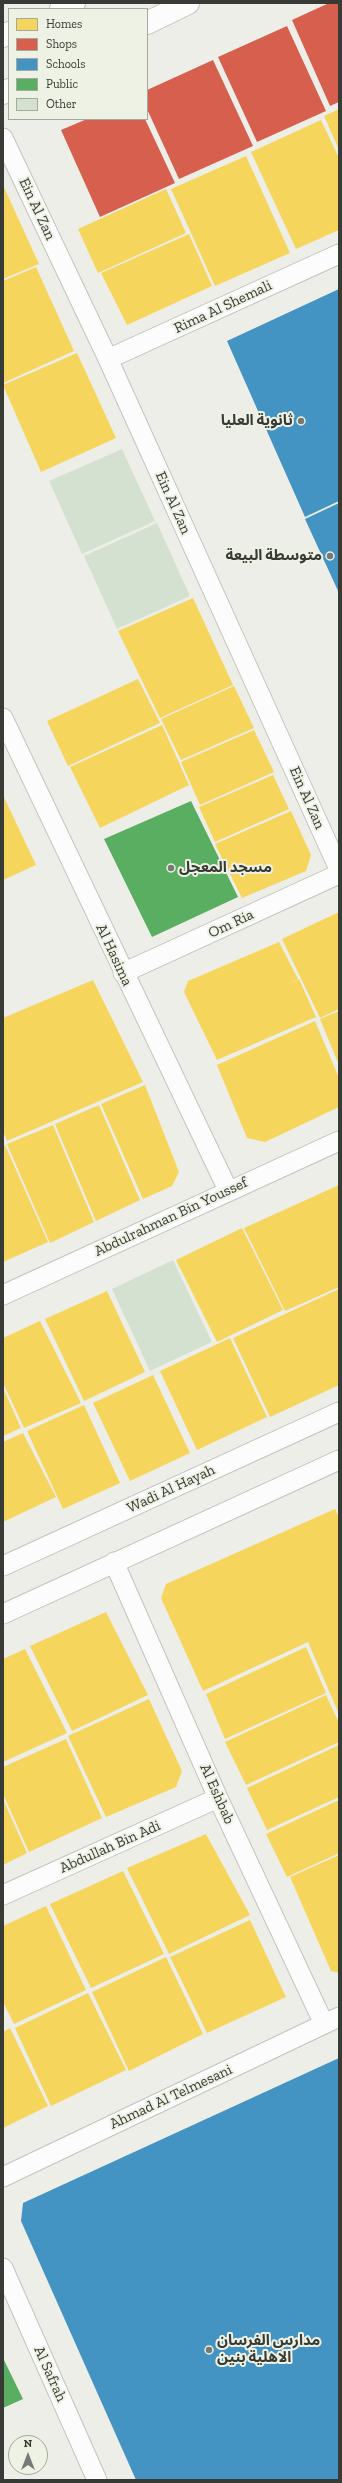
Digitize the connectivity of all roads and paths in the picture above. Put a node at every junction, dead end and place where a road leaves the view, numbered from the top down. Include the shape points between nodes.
1 (74, 3) edge
2 (188, 3) edge
3 (63, 8) edge
4 (148, 23) edge
5 (3, 138) edge
6 (339, 254) edge
7 (108, 359) junction
8 (6, 730) edge
9 (339, 869) edge
10 (339, 874) edge
11 (123, 973) junction
12 (339, 1141) edge
13 (228, 1190) junction
14 (3, 1295) edge
15 (339, 1412) edge
16 (339, 1460) edge
17 (114, 1562) junction
18 (3, 1566) edge
19 (3, 1614) edge
20 (218, 1798) junction
21 (3, 1895) edge
22 (331, 2021) edge
23 (3, 2177) edge
24 (3, 2268) edge
25 (97, 2480) edge

1 - 3 street
2 - 4 street
5 - 7 street, Ein Al Zan
6 - 7 street, Rima Al Shemali
7 - 9 street, Ein Al Zan
8 - 11 street, Al Hasima
10 - 11 street, Om Ria
11 - 13 street, Al Hasima
12 - 13 street, Abdulrahman Bin Youssef
13 - 14 street, Abdulrahman Bin Youssef
15 - 18 street, Wadi Al Hayah
16 - 17 street
17 - 19 street
17 - 20 street, Al Eshbab
20 - 21 street, Abdullah Bin Adi
20 - 22 street, Al Eshbab
22 - 23 street, Ahmad Al Telmesani
24 - 25 street, Al Safrah

